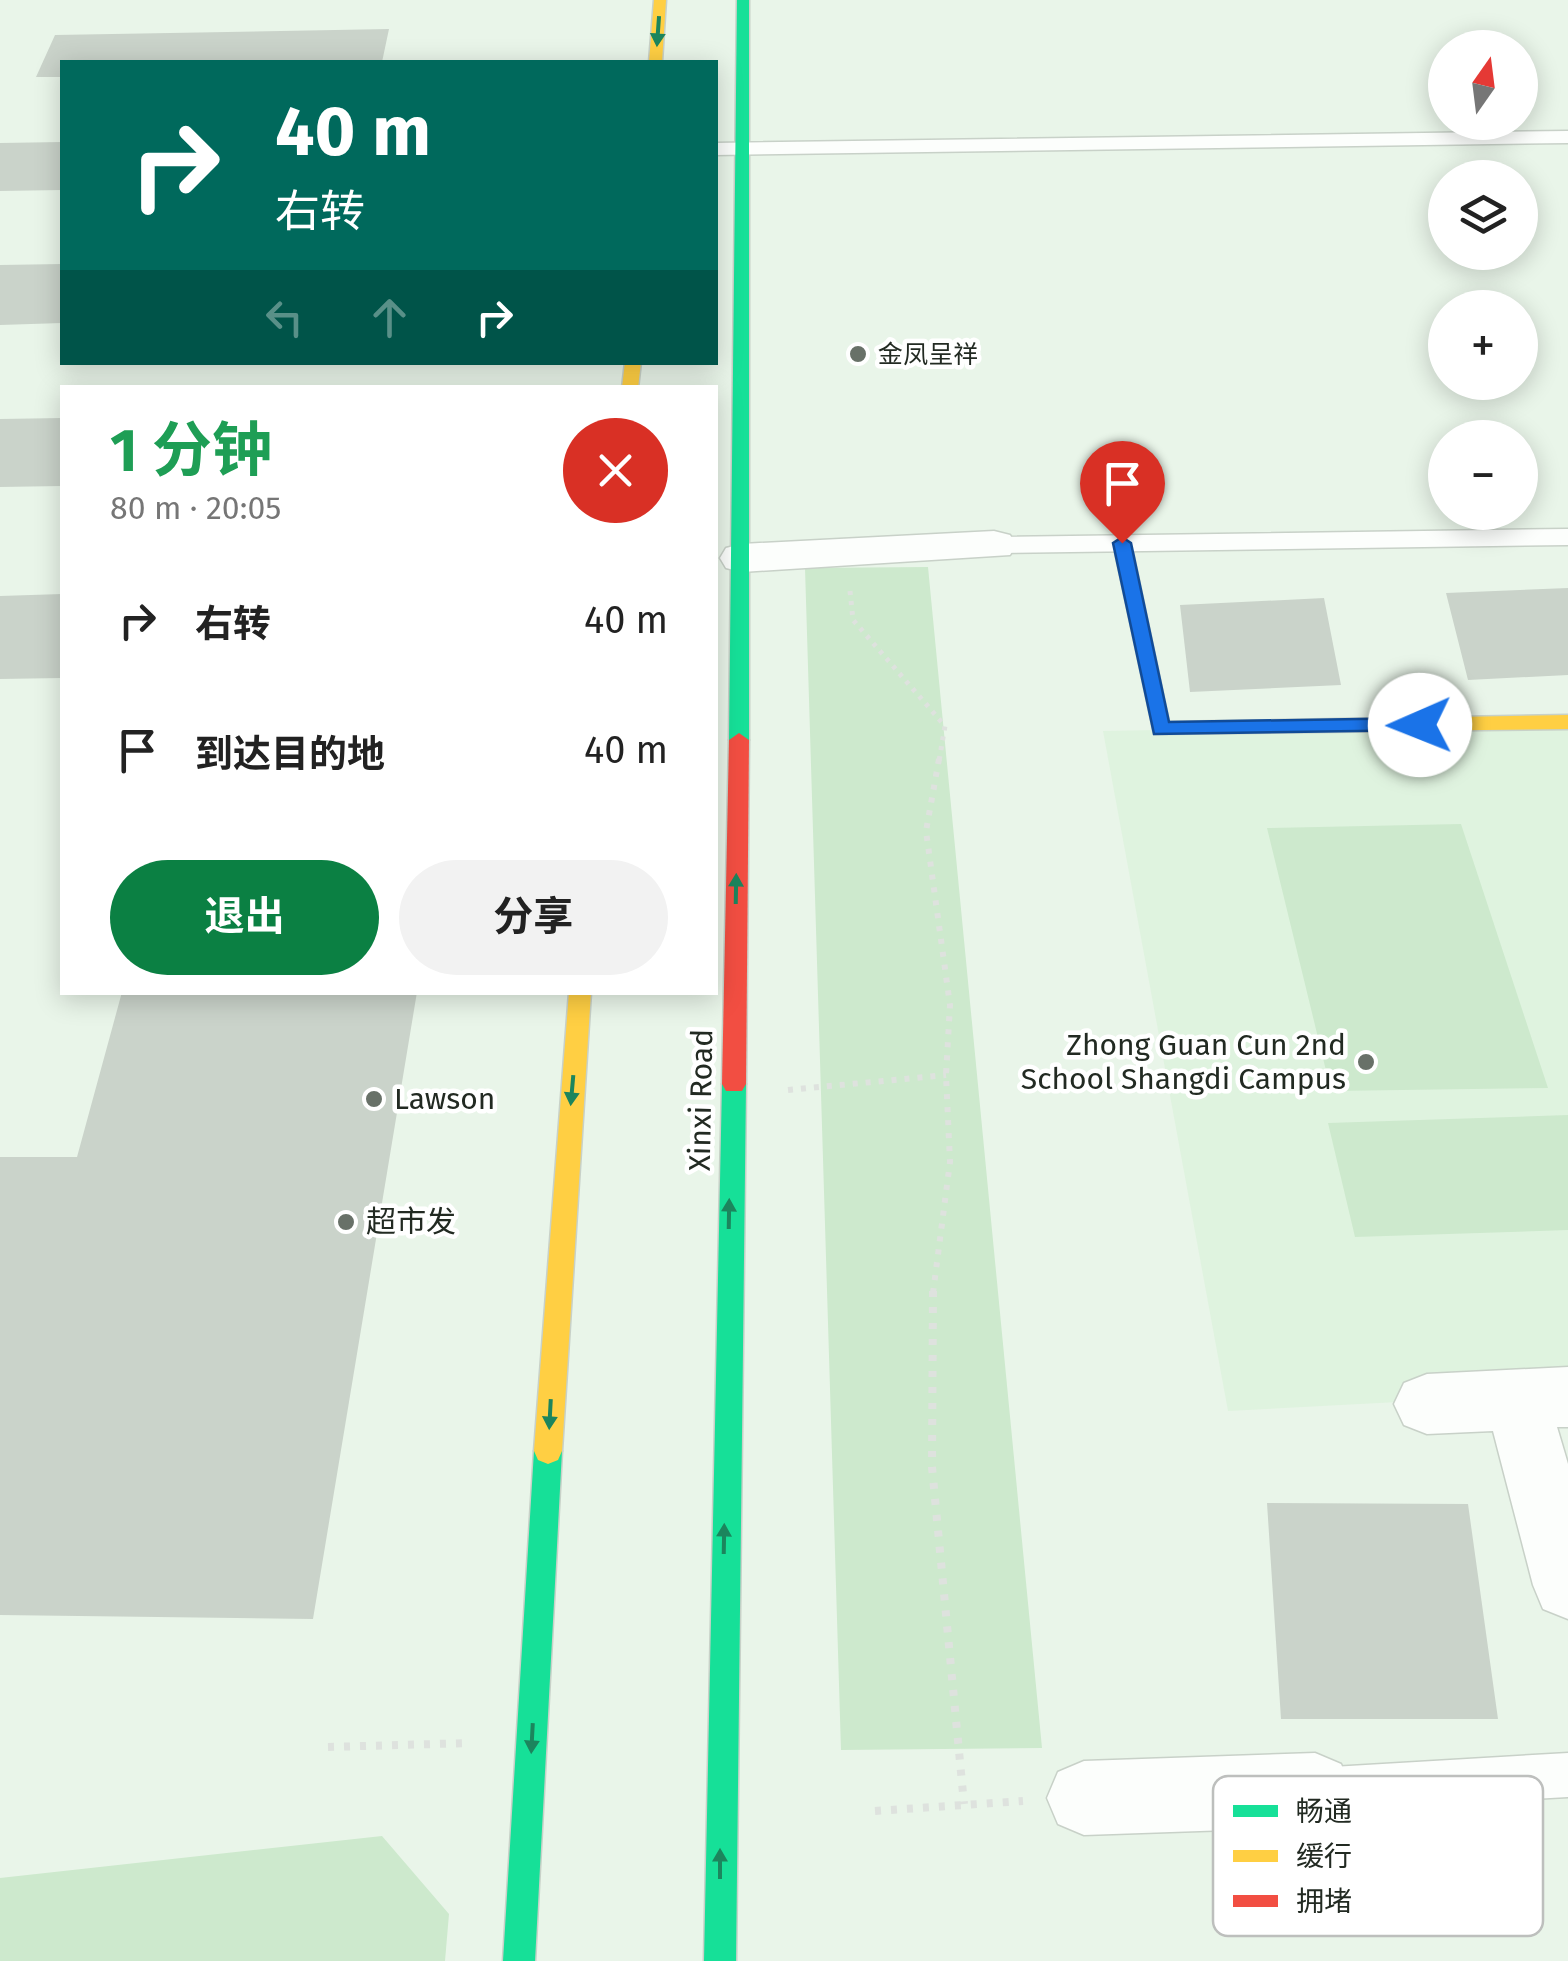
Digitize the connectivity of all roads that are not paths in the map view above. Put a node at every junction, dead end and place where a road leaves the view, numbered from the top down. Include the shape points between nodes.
1 (660, 0) edge
2 (743, 0) edge
3 (656, 60) edge
4 (1568, 137) edge
5 (718, 149) edge
6 (740, 149) junction
7 (1568, 537) edge
8 (1122, 543) junction
9 (994, 544) joint
10 (742, 558) junction
11 (1568, 722) edge
12 (580, 995) edge
13 (1543, 1398) edge
14 (1427, 1404) dead end
15 (1568, 1586) edge
16 (1568, 1775) edge
17 (1543, 1776) edge
18 (1213, 1794) edge
19 (1084, 1798) road end
20 (519, 1961) edge
21 (720, 1961) edge

1 -> 3 main road
2 - 6 main road, Xinxi Road
4 - 6 lane
5 - 6 lane
6 - 10 main road, Xinxi Road
7 - 8 lane
8 - 9 lane
8 - 11 main road via 1161,729
9 - 10 street
21 -> 10 main road, Xinxi Road
12 -> 20 main road
13 - 14 street
13 - 15 street
16 - 17 lane
18 - 19 street

